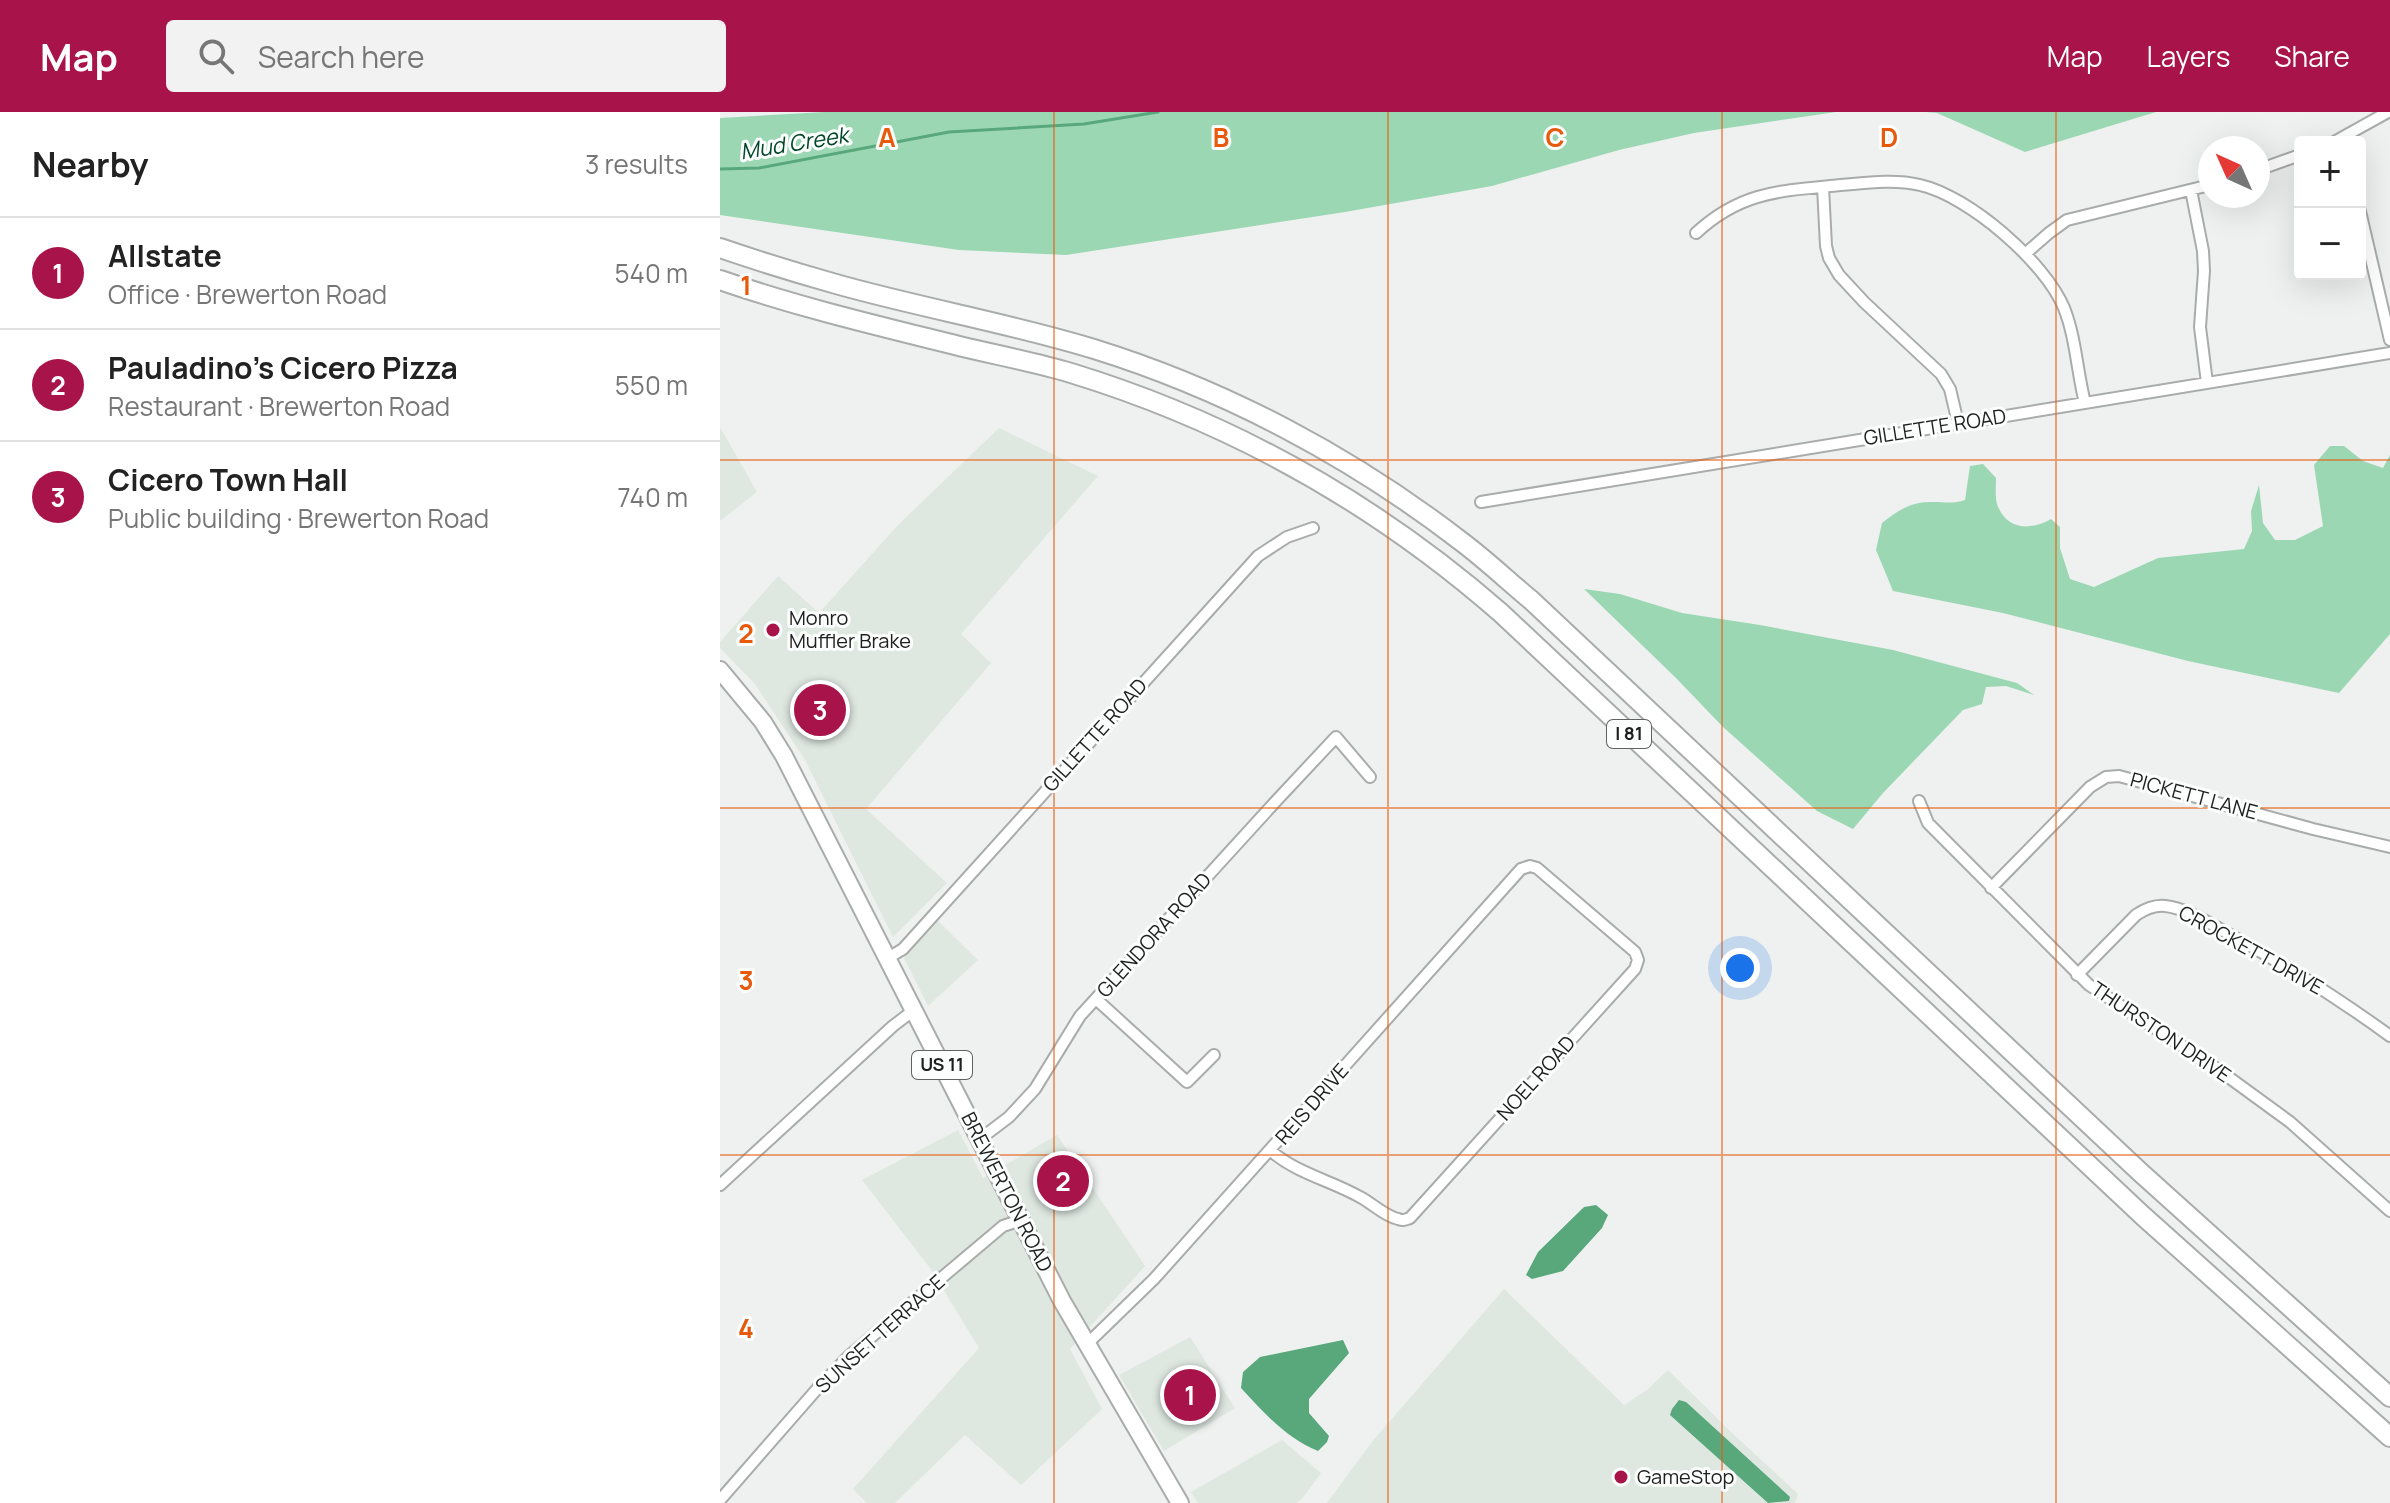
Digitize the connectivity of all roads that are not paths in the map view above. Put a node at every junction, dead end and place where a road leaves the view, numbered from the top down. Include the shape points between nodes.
1 (2388, 112) edge
2 (2345, 136) edge
3 (2294, 157) edge
4 (2270, 166) edge
5 (1823, 187) junction
6 (2198, 188) edge
7 (2191, 190) junction
8 (1696, 233) dead end
9 (2366, 237) edge
10 (720, 248) edge
11 (2025, 254) junction
12 (720, 280) edge
13 (2390, 340) edge
14 (2390, 353) edge
15 (2207, 383) junction
16 (2085, 403) junction
17 (1958, 423) junction
18 (1481, 502) dead end
19 (1313, 528) dead end
20 (720, 670) edge
21 (1370, 777) dead end
22 (1919, 801) dead end
23 (2390, 847) edge
24 (1537, 868) joint
25 (1991, 888) junction
26 (888, 958) junction
27 (2077, 975) junction
28 (1096, 999) junction
29 (914, 1010) junction
30 (2390, 1036) edge
31 (1214, 1055) dead end
32 (980, 1139) junction
33 (1271, 1151) junction
34 (720, 1185) edge
35 (2390, 1211) edge
36 (1021, 1220) junction
37 (1086, 1345) junction
38 (2390, 1397) edge
39 (2390, 1437) edge
40 (720, 1500) edge
41 (1180, 1503) edge

1 - 2 street
3 - 4 street
5 - 8 street via 1739,202
5 - 11 street via 1922,185 1978,213
5 - 17 street via 1829,258 1864,302 1941,374
6 - 7 street
7 - 11 street via 2067,220
7 - 15 street via 2203,251 2200,327
9 - 13 street
10 - 38 highway, I 81 via 837,284 1094,349 1166,375 1325,450 1410,504 1531,600 2140,1172
11 - 16 street via 2065,310
12 - 39 highway, I 81 via 1123,391 1242,440 1332,488 1414,543 1501,613 2142,1215
14 - 15 street, GILLETTE ROAD
15 - 16 street, GILLETTE ROAD
16 - 17 street, GILLETTE ROAD
17 - 18 street, GILLETTE ROAD
19 - 26 street, GILLETTE ROAD via 1258,556 903,949
20 - 26 main road, BREWERTON ROAD / US 11 via 784,756
21 - 28 street, GLENDORA ROAD via 1336,737
22 - 25 street, THURSTON DRIVE via 1928,823
23 - 25 street, PICKETT LANE via 2119,776 2106,777
24 - 33 street, REIS DRIVE via 1517,873
24 - 33 street, NOEL ROAD via 1635,952 1635,969 1417,1211 1403,1221 1394,1218
25 - 27 street, THURSTON DRIVE
26 - 29 main road, BREWERTON ROAD / US 11
27 - 30 street, CROCKETT DRIVE via 2136,915 2169,906 2260,951
27 - 35 street, THURSTON DRIVE via 2290,1122
28 - 31 street via 1187,1082
28 - 32 street, GLENDORA ROAD via 1035,1089
29 - 32 main road, BREWERTON ROAD / US 11
29 - 34 street
32 - 36 main road, BREWERTON ROAD / US 11
33 - 37 street, REIS DRIVE
36 - 37 main road, BREWERTON ROAD / US 11
36 - 40 street, SUNSET TERRACE via 1003,1226 850,1355
37 - 41 main road, BREWERTON ROAD / US 11

